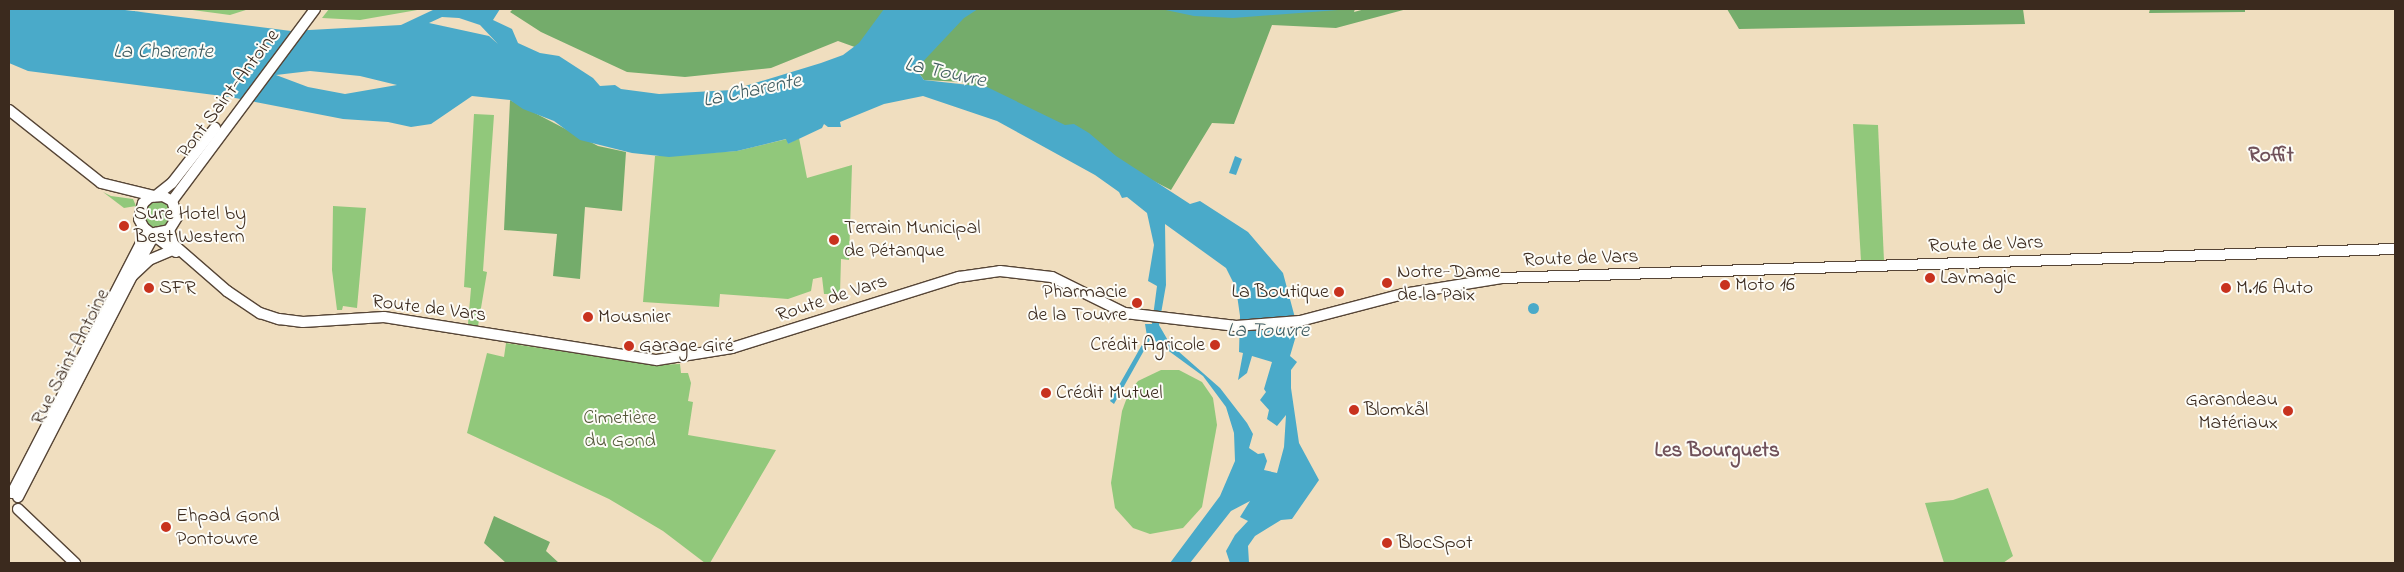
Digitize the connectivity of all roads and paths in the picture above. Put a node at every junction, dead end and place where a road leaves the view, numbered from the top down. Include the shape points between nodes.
1 (308, 9) edge
2 (315, 9) edge
3 (9, 110) edge
4 (176, 186) junction
5 (132, 190) junction
6 (155, 196) junction
7 (172, 201) junction
8 (143, 203) junction
9 (144, 228) junction
10 (169, 230) junction
11 (155, 233) junction
12 (2395, 249) edge
13 (172, 250) junction
14 (188, 259) junction
15 (132, 276) junction
16 (13, 494) edge
17 (13, 511) edge
18 (74, 563) edge

1 - 4 main road, Pont Saint-Antoine
2 - 4 main road, Pont Saint-Antoine
3 - 5 main road via 101,184
4 - 6 main road, Pont Saint-Antoine
4 - 7 main road, Pont Saint-Antoine
5 - 6 main road
5 - 8 main road
6 - 7 main road
6 - 8 main road
7 - 10 main road via 177,217
8 - 9 main road via 139,214
9 - 11 main road
9 - 16 main road, Rue Saint-Antoine via 142,241
10 - 11 main road
10 - 14 main road, Route de Vars via 173,244
11 - 13 main road, Route de Vars
11 - 15 main road
12 - 14 main road, Route de Vars via 1502,278 1403,294 1300,321 1236,326 1125,313 1052,277 1031,272 1000,271 959,277 732,348 657,360 384,317 288,321 246,305
13 - 14 main road, Route de Vars
13 - 15 main road, Rue Saint-Antoine via 149,260
15 - 16 main road, Rue Saint-Antoine
16 - 17 main road
17 - 18 main road

